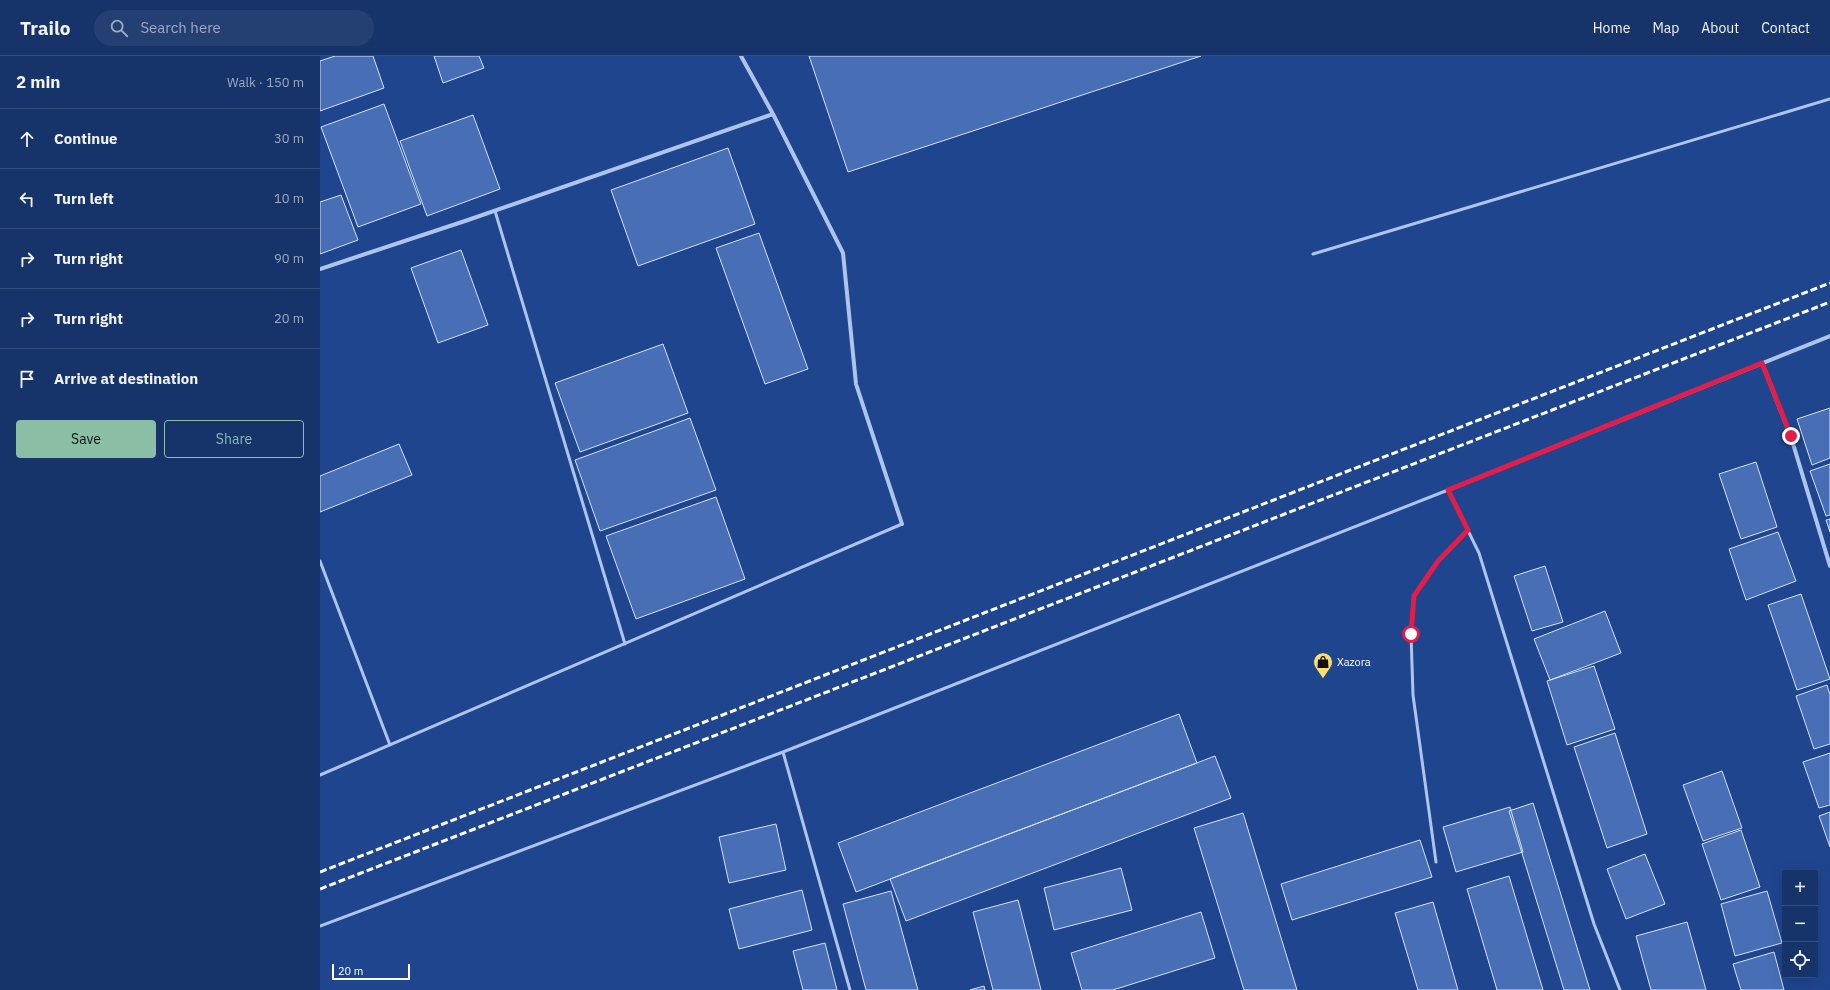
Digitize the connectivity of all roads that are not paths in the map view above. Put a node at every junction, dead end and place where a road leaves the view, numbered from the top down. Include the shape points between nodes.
1 (741, 56) edge
2 (1830, 99) edge
3 (773, 114) junction
4 (495, 211) junction
5 (1313, 254) dead end
6 (320, 269) edge
7 (1830, 336) edge
8 (1762, 363) junction
9 (1448, 490) junction
10 (902, 524) joint
11 (1468, 530) junction
12 (320, 561) edge
13 (1830, 566) edge
14 (626, 644) junction
15 (390, 745) junction
16 (783, 752) junction
17 (320, 775) edge
18 (1436, 862) dead end
19 (320, 926) edge
20 (850, 990) edge
21 (1620, 990) edge

1 - 3 street
2 - 5 lane
3 - 4 street
3 - 10 street via 843,253 856,384
4 - 6 street
4 - 14 lane
7 - 8 street
8 - 9 street
8 - 13 street via 1791,436
9 - 11 lane
9 - 16 lane
10 - 14 lane
11 - 18 lane via 1438,561 1414,596 1411,634 1413,695
11 - 21 lane via 1482,560 1594,924
12 - 15 lane
14 - 15 lane
15 - 17 lane
16 - 19 lane
16 - 20 lane

